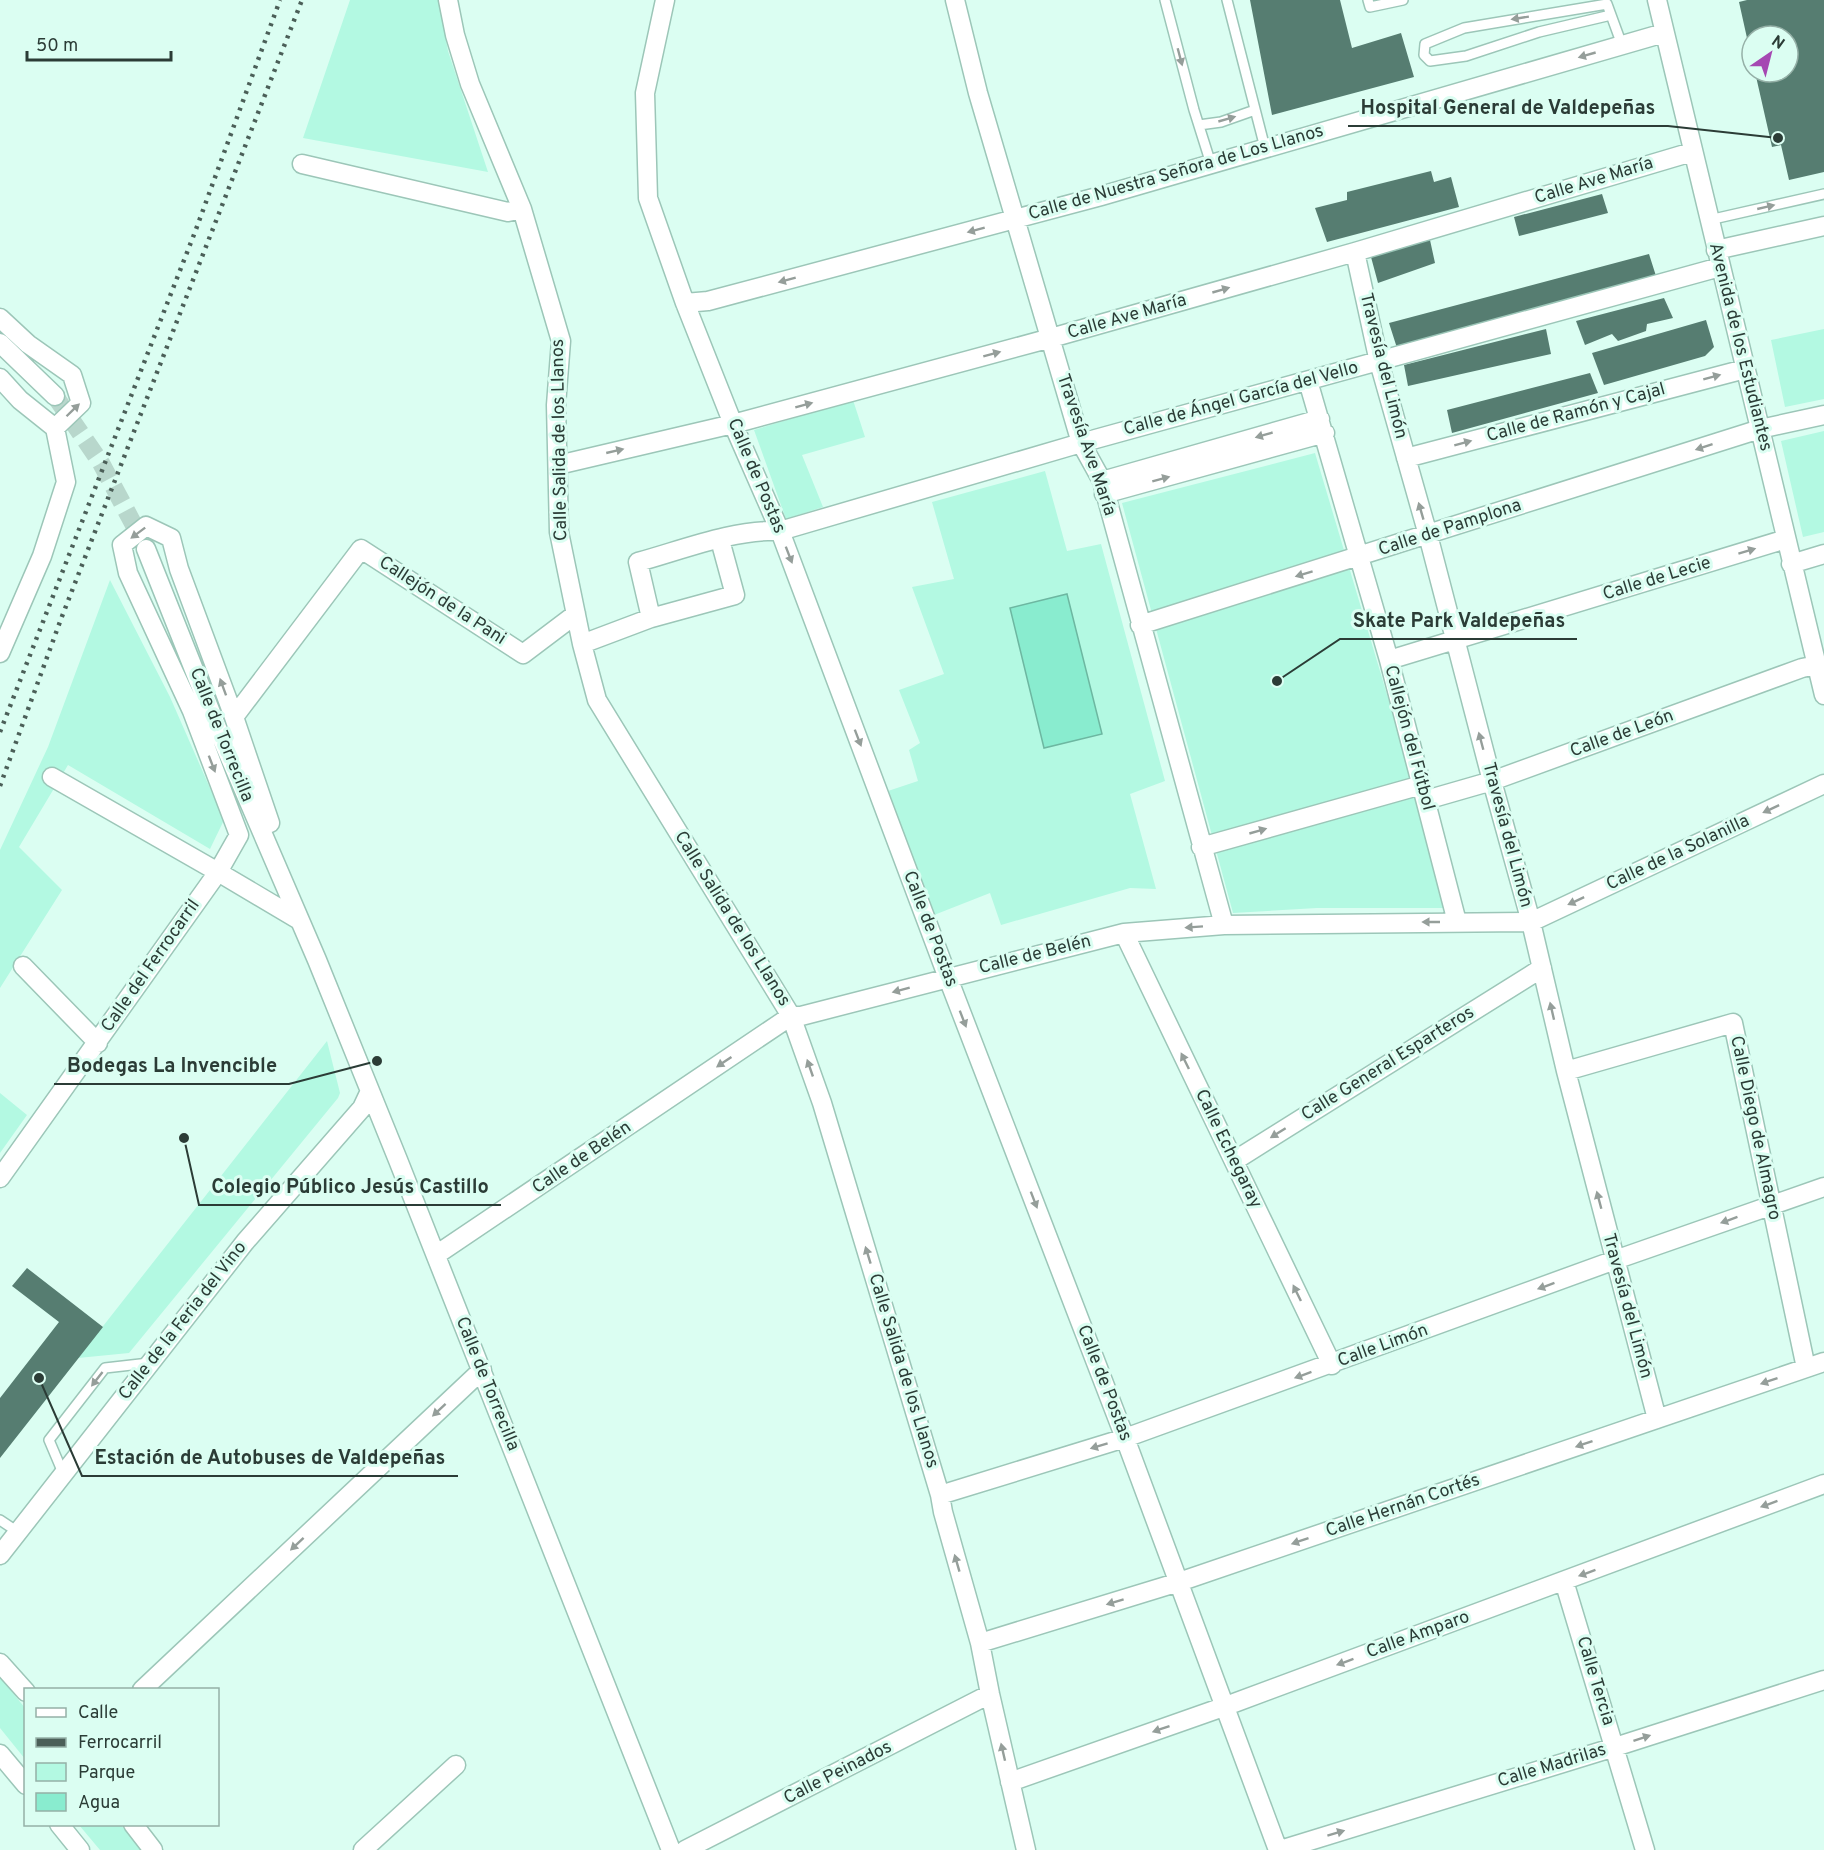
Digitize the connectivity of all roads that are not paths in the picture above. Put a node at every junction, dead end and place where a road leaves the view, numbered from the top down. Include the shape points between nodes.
1 (448, 0) edge
2 (665, 0) edge
3 (955, 0) edge
4 (1165, 0) edge
5 (1227, 0) edge
6 (1368, 0) edge
7 (1403, 0) edge
8 (1657, 0) edge
9 (1611, 15) junction
10 (1664, 33) junction
11 (1622, 45) junction
12 (1255, 110) junction
13 (1199, 125) junction
14 (1265, 148) junction
15 (1692, 152) junction
16 (302, 164) dead end
17 (1211, 164) junction
18 (1824, 194) edge
19 (522, 208) junction
20 (1016, 219) junction
21 (1709, 220) junction
22 (1824, 226) edge
23 (1355, 252) junction
24 (1718, 259) junction
25 (686, 303) junction
26 (0, 318) edge
27 (1051, 338) junction
28 (0, 343) edge
29 (1379, 362) junction
30 (1745, 369) junction
31 (0, 378) edge
32 (1308, 381) junction
33 (55, 396) tunnel mouth
34 (1824, 415) edge
35 (733, 424) junction
36 (1322, 426) junction
37 (55, 428) junction
38 (1760, 429) junction
39 (1081, 443) junction
40 (1406, 458) junction
41 (558, 465) junction
42 (1103, 488) junction
43 (771, 530) junction
44 (1428, 535) junction
45 (1786, 539) junction
46 (720, 540) junction
47 (146, 549) tunnel mouth
48 (1824, 554) edge
49 (1360, 556) junction
50 (1791, 564) junction
51 (576, 614) junction
52 (651, 618) junction
53 (1140, 625) junction
54 (1455, 641) junction
55 (582, 644) junction
56 (0, 654) edge
57 (1389, 660) junction
58 (1820, 668) edge
59 (1824, 694) edge
60 (234, 717) junction
61 (52, 777) dead end
62 (1492, 782) junction
63 (1824, 784) edge
64 (1424, 792) junction
65 (1202, 847) junction
66 (218, 872) junction
67 (298, 920) junction
68 (1457, 922) junction
69 (1531, 922) junction
70 (1224, 925) junction
71 (1124, 933) junction
72 (317, 960) junction
73 (22, 966) dead end
74 (1542, 968) junction
75 (948, 978) junction
76 (791, 1016) junction
77 (98, 1043) junction
78 (1566, 1071) junction
79 (370, 1091) junction
80 (1234, 1161) junction
81 (0, 1178) edge
82 (1824, 1187) edge
83 (1771, 1204) junction
84 (436, 1256) junction
85 (1615, 1260) junction
86 (1824, 1362) edge
87 (149, 1363) junction
88 (1332, 1365) junction
89 (1806, 1368) junction
90 (482, 1370) junction
91 (1657, 1419) junction
92 (1125, 1438) junction
93 (63, 1473) junction
94 (1824, 1484) edge
95 (940, 1495) junction
96 (0, 1520) edge
97 (18, 1532) junction
98 (0, 1555) edge
99 (1564, 1581) junction
100 (1179, 1582) junction
101 (980, 1643) junction
102 (0, 1663) edge
103 (1824, 1680) edge
104 (143, 1688) edge
105 (24, 1690) edge
106 (990, 1694) junction
107 (1226, 1706) junction
108 (1615, 1747) junction
109 (0, 1754) edge
110 (456, 1765) dead end
111 (1010, 1782) junction
112 (24, 1783) edge
113 (61, 1826) edge
114 (135, 1826) edge
115 (80, 1850) edge
116 (153, 1850) edge
117 (363, 1850) edge
118 (671, 1850) edge
119 (685, 1850) edge
120 (1026, 1850) edge
121 (1279, 1850) edge
122 (1645, 1850) edge

1 - 19 street, Calle Salida de los Llanos via 470,84
2 - 25 street, Calle de Postas via 645,93 648,198
3 - 20 street, Travesía Ave María
4 -> 13 lane
5 - 12 lane
6 - 7 lane via 1370,7
8 - 10 street, Avenida de los Estudiantes
9 -> 9 lane via 1607,4 1464,28 1425,44 1424,55 1430,61 1466,56 1539,32
9 - 11 lane
10 - 11 street, Calle de Nuestra Señora de Los Llanos
10 - 15 street, Avenida de los Estudiantes
11 -> 14 street, Calle de Nuestra Señora de Los Llanos
13 -> 12 lane
12 - 14 lane
13 - 17 lane
14 - 17 street, Calle de Nuestra Señora de Los Llanos
15 - 21 street, Avenida de los Estudiantes
15 - 23 street, Calle Ave María
16 - 19 street via 508,212
17 - 20 street, Calle de Nuestra Señora de Los Llanos
21 -> 18 lane
19 - 41 street, Calle Salida de los Llanos via 561,341 556,405
20 -> 25 street, Calle de Nuestra Señora de Los Llanos via 708,301
20 - 27 street, Travesía Ave María
21 - 24 street, Avenida de los Estudiantes
22 - 24 street, Calle de Ángel García del Vello
27 -> 23 street, Calle Ave María
23 - 29 street, Travesía del Limón
24 - 29 street, Calle de Ángel García del Vello
24 - 30 street, Avenida de los Estudiantes
25 - 35 street, Calle de Postas
37 -> 26 street via 81,403 72,375 28,344
35 -> 27 street, Calle Ave María
27 - 39 street, Travesía Ave María
28 - 33 street
29 - 32 street, Calle de Ángel García del Vello
29 - 40 street, Travesía del Limón
30 - 38 street, Avenida de los Estudiantes
40 -> 30 street, Calle de Ramón y Cajal
31 - 37 street
32 - 36 street, Callejón del Fútbol
32 - 39 street, Calle de Ángel García del Vello
34 - 38 street, Calle de Pamplona
41 -> 35 street, Calle Ave María
35 - 43 street, Calle de Postas
36 - 42 street
36 - 49 street, Callejón del Fútbol
37 - 56 street via 66,483 42,556
38 -> 44 street, Calle de Pamplona
38 - 45 street, Avenida de los Estudiantes
39 - 42 street, Travesía Ave María
39 - 43 street, Calle de Ángel García del Vello
44 -> 40 street, Travesía del Limón
41 - 51 street, Calle Salida de los Llanos via 559,532
42 - 53 street, Travesía Ave María
43 - 46 street, Calle de Ángel García del Vello
43 -> 75 street, Calle de Postas
44 - 49 street, Calle de Pamplona
44 - 54 street, Travesía del Limón
45 - 50 street, Avenida de los Estudiantes
54 -> 45 street, Calle de Lecie
46 - 52 street, Calle de Ángel García del Vello via 638,562
46 - 52 street via 735,595
47 - 67 street, Calle de Torrecilla
48 - 50 street
49 -> 53 street, Calle de Pamplona
49 - 57 street, Callejón del Fútbol
50 - 58 street, Avenida de los Estudiantes
51 - 55 street, Calle Salida de los Llanos
51 - 60 street, Callejón de la Pani via 523,654 361,549
52 - 55 street
53 - 65 street, Travesía Ave María
54 - 57 street, Calle de Lecie
62 -> 54 street, Travesía del Limón
55 - 76 street, Calle Salida de los Llanos via 597,700
57 - 64 street, Callejón del Fútbol
58 - 59 street, Avenida de los Estudiantes
58 - 62 street, Calle de León via 1783,674
60 -> 66 street, Calle del Ferrocarril via 171,538 146,526 122,545 128,573 192,711 239,835
60 - 72 street
61 - 66 street
62 - 64 street, Calle de León
62 - 69 street, Travesía del Limón
63 -> 69 street, Calle de la Solanilla
65 -> 64 street, Calle de León via 1418,786
64 - 68 street, Callejón del Fútbol
65 - 70 street, Travesía Ave María
66 - 67 street
66 - 77 street, Calle del Ferrocarril
67 - 72 street, Calle de Torrecilla
68 - 69 street, Calle de Belén
68 -> 70 street, Calle de Belén
69 - 74 street, Travesía del Limón
70 -> 71 street, Calle de Belén
71 - 75 street, Calle de Belén
80 -> 71 street, Calle Echegaray
72 - 79 street, Calle de Torrecilla
73 - 77 street
78 -> 74 street, Travesía del Limón
74 -> 80 street, Calle General Esparteros
75 -> 76 street, Calle de Belén
75 -> 92 street, Calle de Postas
76 -> 84 street, Calle de Belén
95 -> 76 street, Calle Salida de los Llanos via 822,1102
77 - 81 street, Calle del Ferrocarril
78 - 83 street, Calle Diego de Almagro via 1733,1023
85 -> 78 street, Travesía del Limón
79 - 84 street, Calle de Torrecilla
79 - 87 street, Calle de la Feria del Vino via 362,1108 245,1242
88 -> 80 street, Calle Echegaray
82 - 83 street, Calle Limón
83 -> 85 street, Calle Limón
83 - 89 street, Calle Diego de Almagro
84 - 90 street, Calle de Torrecilla
85 -> 88 street, Calle Limón
85 - 91 street, Travesía del Limón
86 - 89 street, Calle Hernán Cortés
87 - 93 street, Calle de la Feria del Vino
87 -> 93 lane via 105,1368 49,1440
88 -> 92 street, Calle Limón
89 -> 91 street, Calle Hernán Cortés
90 -> 104 street
90 - 118 street, Calle de Torrecilla
91 -> 100 street, Calle Hernán Cortés
92 -> 95 street, Calle Limón
92 - 100 street, Calle de Postas
93 - 97 street, Calle de la Feria del Vino
94 -> 99 street, Calle Amparo
101 -> 95 street, Calle Salida de los Llanos
96 - 97 lane
97 - 98 street, Calle de la Feria del Vino
99 -> 107 street, Calle Amparo
99 - 108 street, Calle Tercia
100 -> 101 street, Calle Hernán Cortés
100 - 107 street, Calle de Postas
101 - 106 street, Calle Salida de los Llanos
102 - 105 street
108 -> 103 street, Calle Madrilas
111 -> 106 street, Calle Salida de los Llanos
106 - 119 street, Calle Peinados
107 -> 111 street, Calle Amparo
107 - 121 street, Calle de Postas
121 -> 108 street, Calle Madrilas
108 - 122 street, Calle Tercia
109 - 112 street
110 - 117 street
111 - 120 street, Calle Salida de los Llanos
113 - 115 street
114 - 116 street

